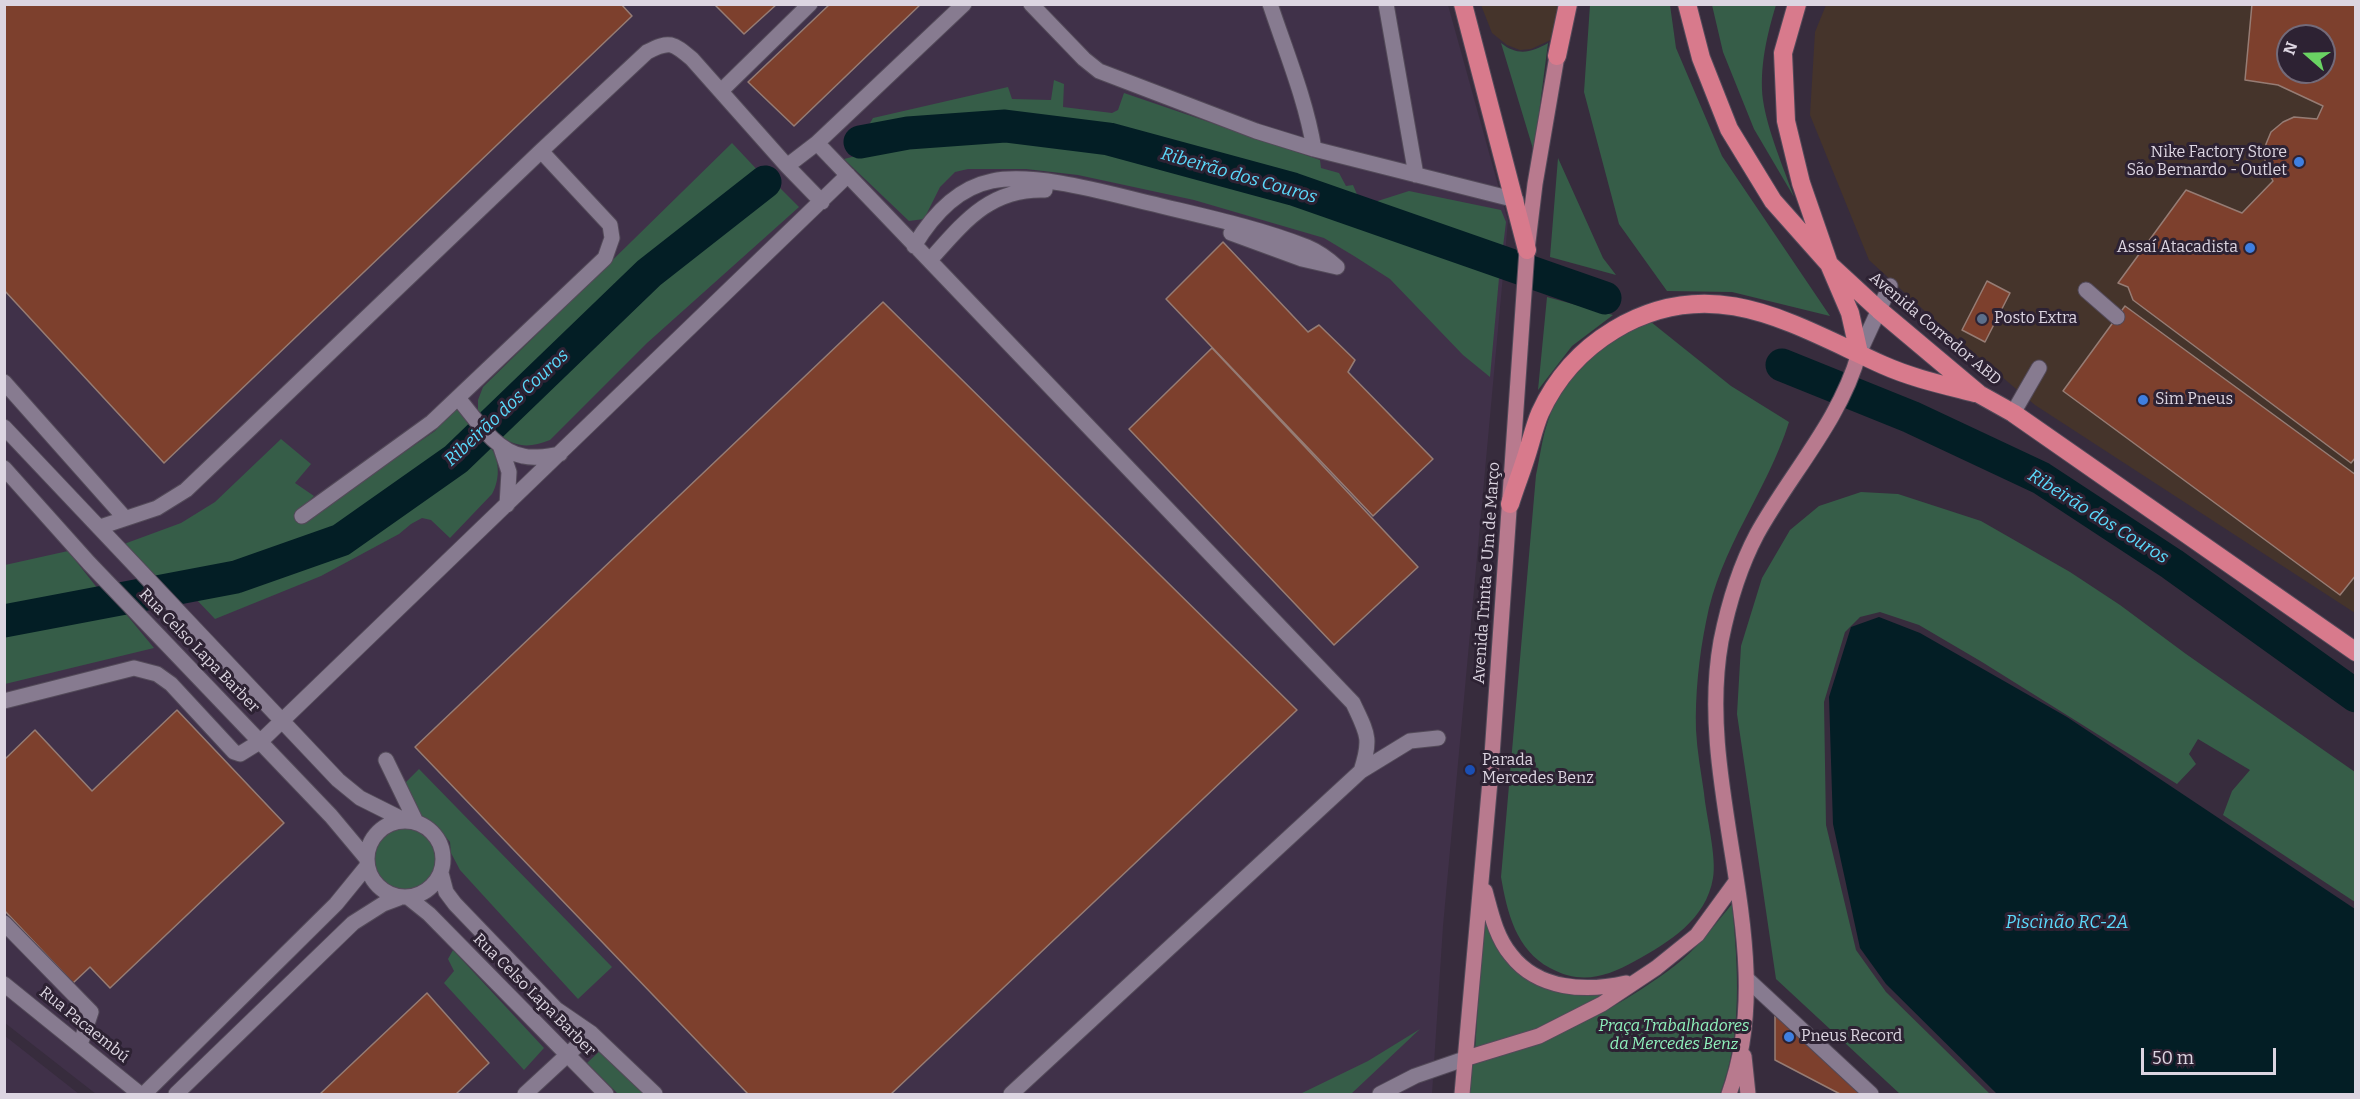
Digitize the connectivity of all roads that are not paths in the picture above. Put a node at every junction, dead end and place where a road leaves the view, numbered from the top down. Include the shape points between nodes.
1 (810, 4) edge
2 (964, 4) edge
3 (1031, 4) edge
4 (1270, 4) edge
5 (1386, 4) edge
6 (1462, 4) edge
7 (1568, 4) edge
8 (1687, 4) edge
9 (1797, 4) edge
10 (1557, 56) joint
11 (720, 91) junction
12 (817, 143) junction
13 (1314, 149) junction
14 (541, 151) junction
15 (787, 166) junction
16 (848, 175) junction
17 (1416, 175) junction
18 (1516, 200) junction
19 (822, 202) junction
20 (914, 246) junction
21 (1527, 255) junction
22 (930, 260) junction
23 (1829, 264) junction
24 (1890, 286) dead end
25 (2086, 290) dead end
26 (1879, 310) junction
27 (2117, 317) dead end
28 (1856, 361) junction
29 (2038, 368) dead end
30 (4, 382) edge
31 (1979, 394) junction
32 (458, 398) junction
33 (2013, 413) junction
34 (4, 426) edge
35 (500, 446) junction
36 (560, 454) junction
37 (4, 468) edge
38 (1510, 504) junction
39 (507, 505) junction
40 (302, 516) dead end
41 (124, 517) junction
42 (100, 527) junction
43 (2355, 652) edge
44 (4, 701) edge
45 (282, 720) junction
46 (1438, 738) dead end
47 (261, 741) junction
48 (386, 760) dead end
49 (1361, 771) junction
50 (411, 821) junction
51 (367, 863) junction
52 (441, 873) junction
53 (1482, 881) junction
54 (1736, 883) junction
55 (404, 898) junction
56 (4, 922) edge
57 (1747, 979) junction
58 (1635, 981) junction
59 (4, 984) edge
60 (591, 1033) junction
61 (80, 1045) junction
62 (1743, 1045) junction
63 (568, 1054) junction
64 (1467, 1058) junction
65 (142, 1095) edge
66 (176, 1095) edge
67 (525, 1095) edge
68 (606, 1095) edge
69 (655, 1095) edge
70 (1011, 1095) edge
71 (1380, 1095) edge
72 (1462, 1095) edge
73 (1729, 1095) edge
74 (1748, 1095) edge
75 (1871, 1095) edge

1 - 11 street
2 - 12 street
3 - 13 street via 1099,70 1256,131
4 - 13 street via 1302,99
5 - 17 street
6 - 18 highway
7 - 10 highway
8 - 23 highway, Avenida Corredor ABD via 1701,58 1729,129 1773,201
9 - 23 highway via 1783,53 1786,121 1801,183
10 - 21 main road, Avenida Trinta e Um de Março
11 - 14 street via 674,44 663,44 647,52
11 - 15 street
12 - 15 street
12 - 16 street
13 - 17 street
14 - 32 street via 610,225 611,246 595,269
14 - 41 street via 186,490 157,508
15 - 19 street
16 - 19 street
16 - 20 street
17 - 18 street
18 - 21 highway
19 - 36 street
20 - 22 street
20 - 22 street via 945,204 966,190 993,181 1025,179 1079,186 1222,221 1308,247 1337,267 1302,259 1199,222 1089,195 1029,189 996,198 967,218
21 - 38 main road, Avenida Trinta e Um de Março
22 - 49 street via 1353,703 1368,734
23 - 26 highway, Avenida Corredor ABD
23 - 28 highway via 1850,313
24 - 26 street
25 - 27 street
26 - 28 street
26 - 31 highway, Avenida Corredor ABD
28 - 31 highway
28 - 38 highway via 1776,317 1735,305 1689,303 1629,321 1597,340 1557,382 1540,414
28 - 54 main road via 1834,411 1757,535 1733,595 1722,641 1716,697 1720,771
29 - 33 street
30 - 41 street
31 - 33 highway, Avenida Corredor ABD
32 - 35 street
32 - 40 street via 432,422
33 - 43 highway, Avenida Corredor ABD
34 - 42 street
35 - 36 street via 522,456
35 - 39 street via 509,472
36 - 39 street
37 - 47 street, Rua Celso Lapa Barber via 93,567
38 - 53 main road, Avenida Trinta e Um de Março
39 - 45 street
41 - 42 street
42 - 45 street
44 - 47 street via 134,668 156,674 171,684 234,752 240,754
45 - 47 street
45 - 50 street via 360,798
46 - 49 street via 1410,741
47 - 51 street, Rua Celso Lapa Barber via 349,836
48 - 50 street
49 - 70 street
50 - 51 street via 394,822 383,828 369,847
50 - 52 street via 432,832 438,840 442,849
51 - 55 street via 378,887
51 - 65 street via 336,904
52 - 55 street via 422,894
52 - 60 street via 446,892 455,904 556,1009
53 - 58 main road via 1494,924 1510,955 1520,965 1568,987 1587,989
53 - 64 main road, Avenida Trinta e Um de Março
54 - 57 main road
54 - 58 main road via 1697,935
55 - 63 street, Rua Celso Lapa Barber via 429,914
55 - 66 street via 382,904 353,923
56 - 61 street via 91,1012
57 - 62 main road
57 - 75 street
58 - 64 main road via 1570,1022
59 - 61 street, Rua Pacaembú
60 - 63 street
60 - 69 street
61 - 65 street, Rua Pacaembú
62 - 73 main road
62 - 74 main road
63 - 67 street
63 - 68 street, Rua Celso Lapa Barber
64 - 71 street
64 - 72 main road, Avenida Trinta e Um de Março

